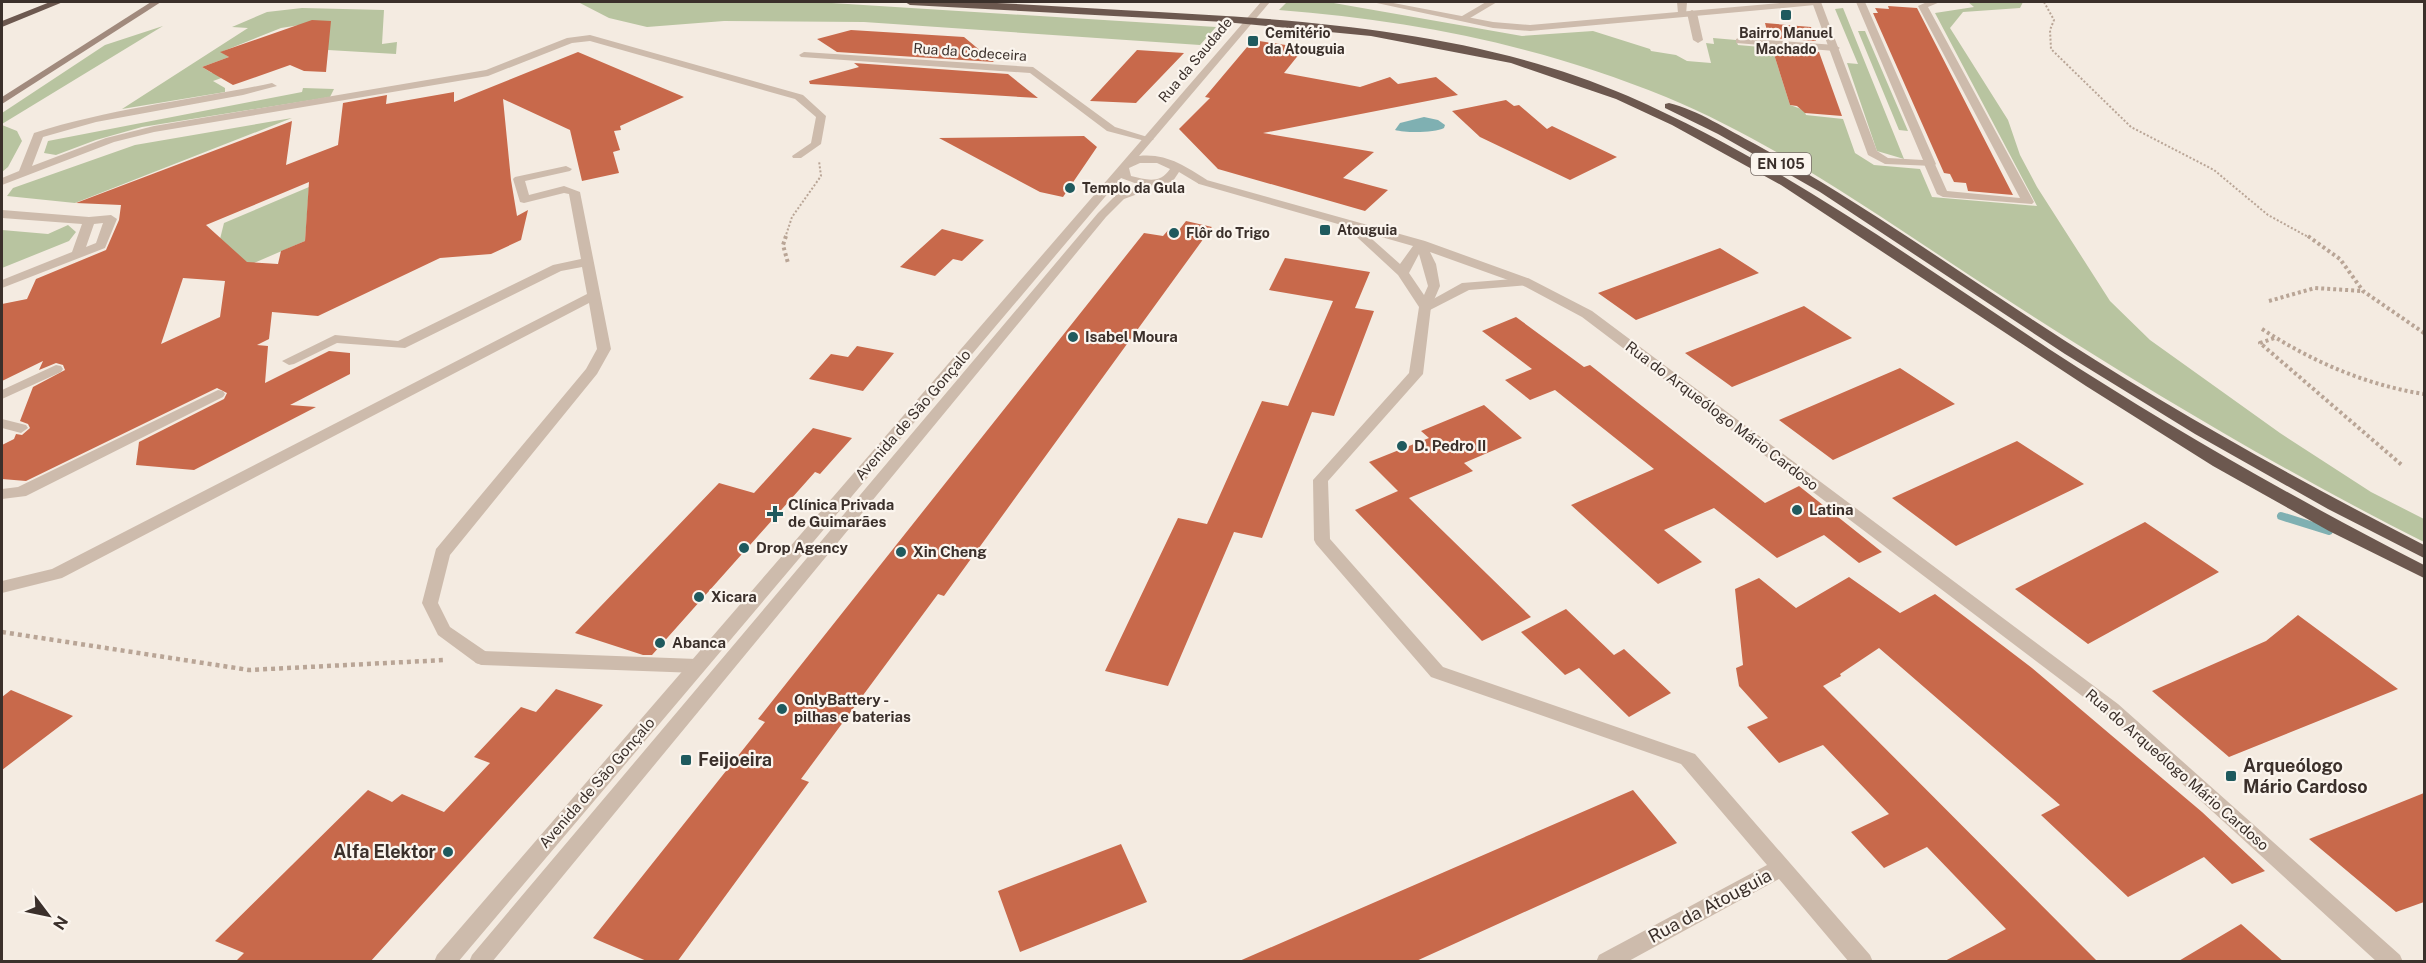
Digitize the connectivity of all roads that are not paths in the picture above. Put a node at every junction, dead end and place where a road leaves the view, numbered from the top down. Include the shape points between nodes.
1 (58, 2) edge
2 (156, 2) edge
3 (910, 2) edge
4 (1056, 2) edge
5 (1265, 2) edge
6 (1377, 2) edge
7 (1492, 2) edge
8 (1682, 2) edge
9 (1816, 2) edge
10 (1861, 2) edge
11 (1935, 2) edge
12 (1777, 3) edge
13 (1758, 4) edge
14 (1688, 13) junction
15 (1462, 19) junction
16 (2, 24) edge
17 (1698, 40) dead end
18 (1739, 41) dead end
19 (1835, 48) junction
20 (804, 55) dead end
21 (272, 86) dead end
22 (2, 101) edge
23 (1149, 139) junction
24 (797, 156) dead end
25 (1171, 162) junction
26 (1930, 164) junction
27 (1126, 166) junction
28 (566, 169) dead end
29 (24, 174) junction
30 (2, 182) edge
31 (1203, 182) junction
32 (1156, 183) junction
33 (2, 214) edge
34 (89, 221) junction
35 (1347, 222) junction
36 (1421, 244) junction
37 (78, 252) junction
38 (586, 262) junction
39 (1404, 273) junction
40 (1526, 282) junction
41 (2, 284) edge
42 (592, 296) junction
43 (1425, 307) junction
44 (289, 361) dead end
45 (56, 369) dead end
46 (218, 394) dead end
47 (2, 395) edge
48 (2, 424) edge
49 (21, 428) dead end
50 (2, 494) edge
51 (2424, 552) edge
52 (2424, 572) edge
53 (2, 587) edge
54 (697, 666) junction
55 (1781, 868) junction
56 (444, 962) edge
57 (479, 962) edge
58 (1606, 962) edge
59 (1863, 962) edge
60 (2393, 962) edge

1 - 16 highway
2 - 22 main road
3 - 52 highway, EN 105 via 1361,31 1484,54 1595,87 1679,123 1768,171 2194,448 2306,512
4 - 51 highway, EN 105 via 1273,14 1403,29 1514,52 1629,89 1720,130 1790,169 2182,421
5 - 23 street, Rua da Saudade
6 - 15 street
7 - 15 street
8 - 14 street
9 - 12 street
9 - 19 street
10 - 26 street
11 - 26 street via 1923,6 2028,202 1943,194
12 - 13 street
13 - 14 street
14 - 15 street via 1530,28
14 - 17 street
18 - 19 street
19 - 26 street via 1872,153 1885,161
20 - 23 street, Rua da Codeceira via 1033,70 1111,129
21 - 29 street via 70,123 38,135
23 - 25 street
23 - 27 street, Rua da Saudade
24 - 29 street via 816,144 821,116 799,97 590,38 570,40 488,73 464,76 464,85 160,133
25 - 27 street via 1147,158
25 - 31 street, Rua do Arqueólogo Mário Cardoso
25 - 32 street via 1175,174
27 - 32 street via 1126,178
27 - 54 street, Avenida de São Gonçalo
28 - 38 street via 519,179 524,200 564,189 574,192
29 - 30 street
31 - 32 street, Rua do Arqueólogo Mário Cardoso
31 - 35 street, Rua do Arqueólogo Mário Cardoso
32 - 57 street, Avenida de São Gonçalo via 1120,197 1102,215
33 - 34 street
34 - 37 street
34 - 37 street via 111,219 101,245
35 - 36 street, Rua do Arqueólogo Mário Cardoso
35 - 39 street
36 - 39 street via 1408,260
36 - 40 street, Rua do Arqueólogo Mário Cardoso
36 - 43 street via 1434,286
37 - 41 street
38 - 42 street
38 - 44 street via 556,268 400,345 335,339
39 - 43 street
40 - 43 street via 1466,286
40 - 60 street, Rua do Arqueólogo Mário Cardoso via 1587,314 2112,709
42 - 53 street via 56,574
42 - 54 street via 604,349 592,371 442,553 430,603 444,631 482,658
43 - 55 street via 1416,374 1320,480 1322,540 1437,672 1688,759
45 - 47 street
46 - 50 street via 21,492
48 - 49 street
54 - 56 street, Avenida de São Gonçalo
55 - 58 street, Rua da Atouguia
55 - 59 street

